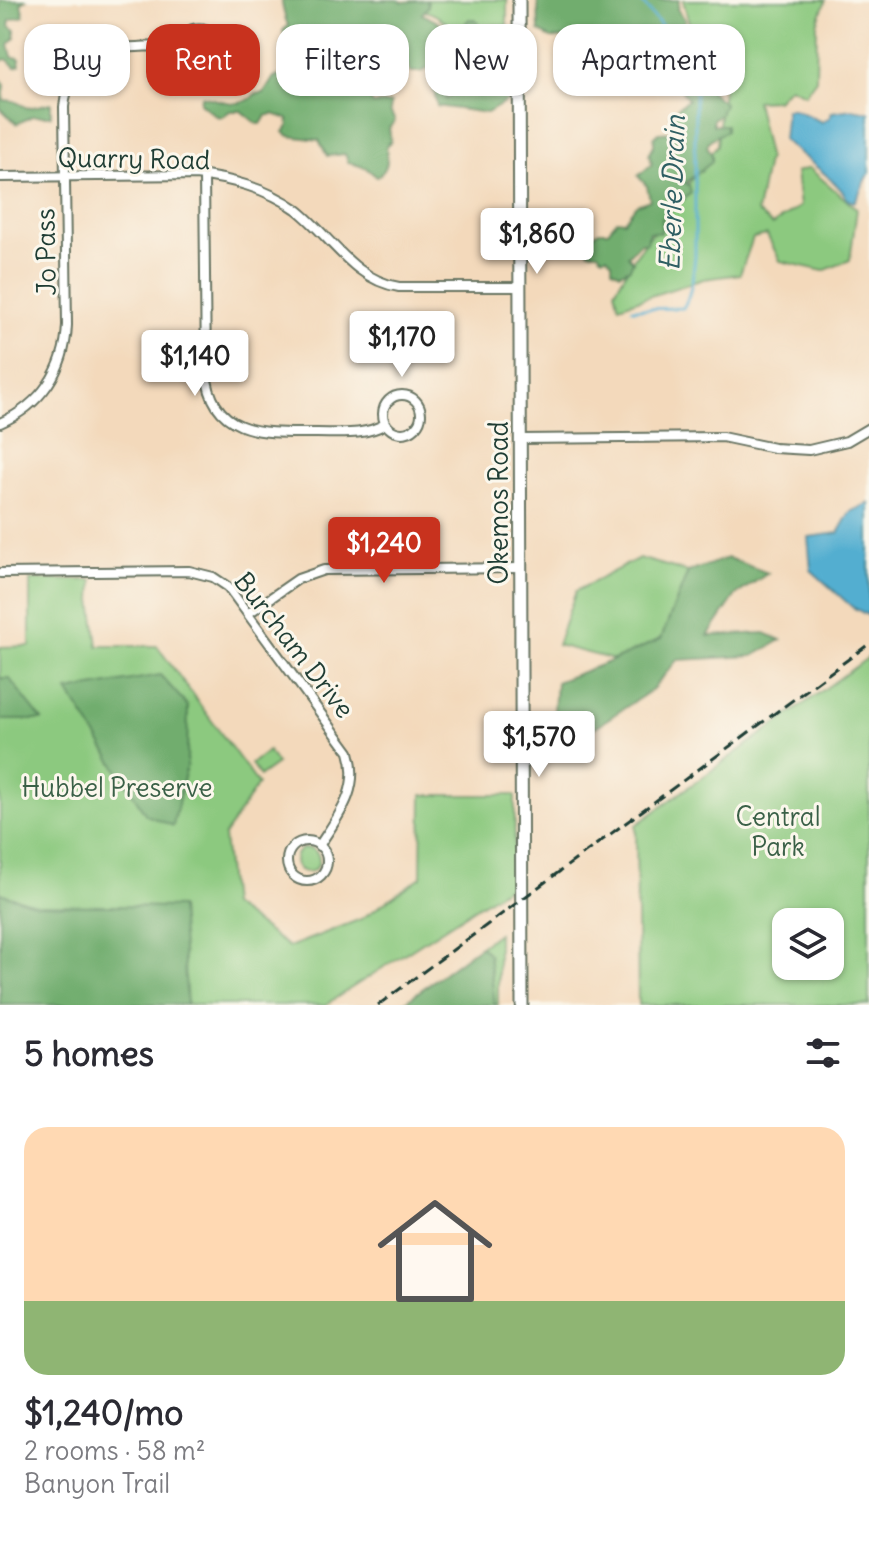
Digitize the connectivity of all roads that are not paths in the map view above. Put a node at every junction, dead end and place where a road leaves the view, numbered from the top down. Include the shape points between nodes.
1 (519, 0) edge
2 (180, 46) joint
3 (146, 47) edge
4 (204, 176) junction
5 (0, 177) edge
6 (65, 177) junction
7 (520, 287) junction
8 (0, 423) edge
9 (385, 424) junction
10 (869, 428) edge
11 (521, 439) junction
12 (521, 568) junction
13 (0, 573) edge
14 (249, 613) junction
15 (319, 846) junction
16 (522, 1005) edge

1 - 7 street, Okemos Road
2 - 2 street, Jo Pass via 184,59 197,66 211,62 218,49 214,35 201,28 187,32
3 - 6 street, Jo Pass via 114,48 77,70 65,99
4 - 6 street, Quarry Road
4 - 7 street, Quarry Road via 287,203 358,270 382,284
4 - 9 street via 206,372 219,409 239,426 265,433 359,433
5 - 6 street, Quarry Road
6 - 8 street, Jo Pass via 65,347 39,396
7 - 11 street, Okemos Road
9 - 9 street via 397,433 411,431 420,419 418,405 407,396 392,398 383,409
10 - 11 street via 847,441 809,450 722,437
11 - 12 street, Okemos Road
12 - 14 street via 324,570 298,579
12 - 16 street, Okemos Road
13 - 14 street, Burcham Drive via 197,572 228,587
14 - 15 street, Burcham Drive via 345,744 351,760 350,796
15 - 15 street, Burcham Drive via 304,842 291,849 287,864 295,877 309,881 323,873 326,859

